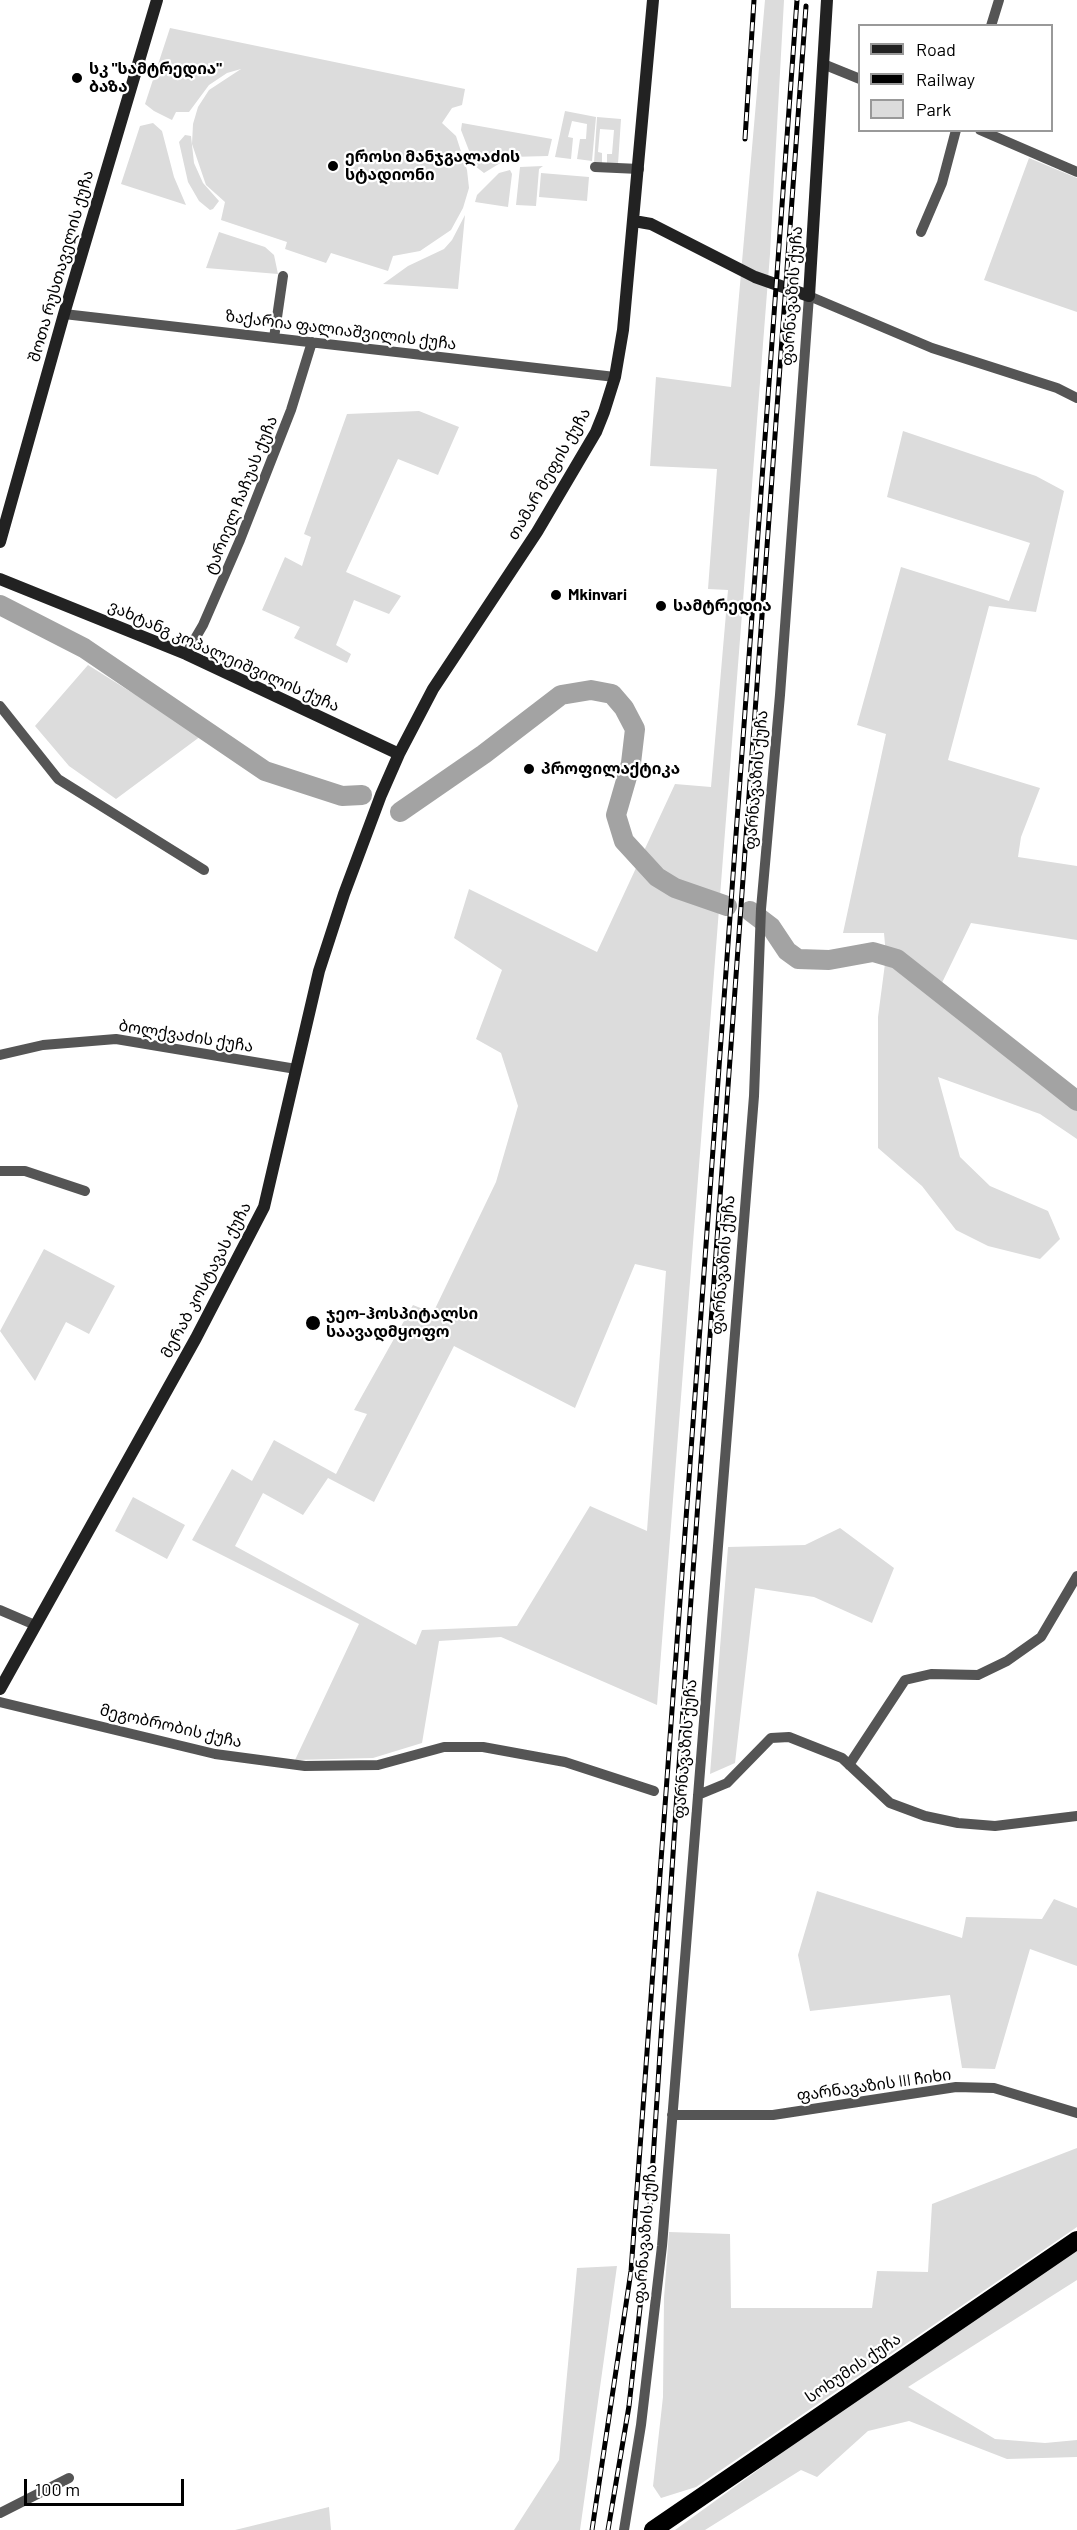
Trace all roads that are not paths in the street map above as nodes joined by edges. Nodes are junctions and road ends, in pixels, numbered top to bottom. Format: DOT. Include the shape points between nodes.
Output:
graph roads {
  1 [pos="157,0"];
  2 [pos="653,0"];
  3 [pos="827,0"];
  4 [pos="999,0"];
  5 [pos="991,24"];
  6 [pos="823,64"];
  7 [pos="858,79"];
  8 [pos="955,132"];
  9 [pos="985,132"];
  10 [pos="595,166"];
  11 [pos="639,169"];
  12 [pos="1077,172"];
  13 [pos="634,221"];
  14 [pos="921,232"];
  15 [pos="282,276"];
  16 [pos="809,296"];
  17 [pos="64,314"];
  18 [pos="274,338"];
  19 [pos="312,342"];
  20 [pos="615,377"];
  21 [pos="1077,398"];
  22 [pos="0,542"];
  23 [pos="0,579"];
  24 [pos="186,654"];
  25 [pos="0,706"];
  26 [pos="399,753"];
  27 [pos="204,870"];
  28 [pos="0,1055"];
  29 [pos="296,1069"];
  30 [pos="0,1171"];
  31 [pos="85,1191"];
  32 [pos="1077,1576"];
  33 [pos="0,1610"];
  34 [pos="35,1625"];
  35 [pos="0,1689"];
  36 [pos="0,1702"];
  37 [pos="849,1765"];
  38 [pos="654,1791"];
  39 [pos="698,1796"];
  40 [pos="1077,1816"];
  41 [pos="1077,2113"];
  42 [pos="672,2115"];
  43 [pos="1077,2240"];
  44 [pos="69,2478"];
  45 [pos="0,2513"];
  46 [pos="624,2530"];
  47 [pos="653,2530"];
  1 -- 17 [label="main road, შოთა რუსთაველის ქუჩა"];
  2 -- 11 [label="main road, თამარ მეფის ქუჩა"];
  3 -- 6 [label="main road, ფარნავაზის ქუჩა"];
  4 -- 5 [label="street"];
  6 -- 7 [label="street"];
  6 -- 16 [label="main road, ფარნავაზის ქუჩა"];
  8 -- 14 [label="street" via="942,183"];
  9 -- 12 [label="street"];
  10 -- 11 [label="street"];
  11 -- 13 [label="main road, თამარ მეფის ქუჩა"];
  13 -- 16 [label="main road" via="651,224 755,277"];
  13 -- 20 [label="main road, თამარ მეფის ქუჩა"];
  15 -- 18 [label="street"];
  16 -- 21 [label="street" via="932,348"];
  16 -- 39 [label="street, ფარნავაზის ქუჩა" via="761,909 754,1096"];
  17 -- 18 [label="street, ზაქარია ფალიაშვილის ქუჩა"];
  17 -- 22 [label="main road, შოთა რუსთაველის ქუჩა"];
  18 -- 19 [label="street, ზაქარია ფალიაშვილის ქუჩა"];
  19 -- 20 [label="street, ზაქარია ფალიაშვილის ქუჩა"];
  19 -- 24 [label="street, ტარიელ ჩაჩუას ქუჩა" via="291,410 244,529 203,625"];
  20 -- 26 [label="main road, თამარ მეფის ქუჩა" via="596,432 537,532 433,689"];
  23 -- 24 [label="main road, ვახტანგ კოპალეიშვილის ქუჩა"];
  24 -- 26 [label="main road, ვახტანგ კოპალეიშვილის ქუჩა"];
  25 -- 27 [label="street" via="58,779"];
  26 -- 29 [label="main road, მერაბ კოსტავას ქუჩა" via="341,902 319,971"];
  28 -- 29 [label="street, ბოლქვაძის ქუჩა" via="43,1045 116,1039"];
  29 -- 34 [label="main road, მერაბ კოსტავას ქუჩა" via="264,1207 196,1338"];
  30 -- 31 [label="street" via="25,1171"];
  32 -- 37 [label="street" via="1041,1637 1007,1661 978,1675 932,1674 904,1680"];
  33 -- 34 [label="street"];
  34 -- 35 [label="main road, მერაბ კოსტავას ქუჩა"];
  36 -- 38 [label="street, მეგობრობის ქუჩა" via="214,1754 305,1767 378,1765 444,1747 483,1747 565,1762"];
  37 -- 39 [label="street" via="842,1758 789,1737 771,1738 726,1783"];
  37 -- 40 [label="street" via="890,1803 926,1816 995,1826"];
  39 -- 42 [label="street, ფარნავაზის ქუჩა"];
  41 -- 42 [label="street, ფარნავაზის III ჩიხი" via="994,2088 956,2087 773,2115"];
  42 -- 46 [label="street, ფარნავაზის ქუჩა" via="662,2246"];
  43 -- 47 [label="highway, სოხუმის ქუჩა"];
  44 -- 45 [label="street"];
}
